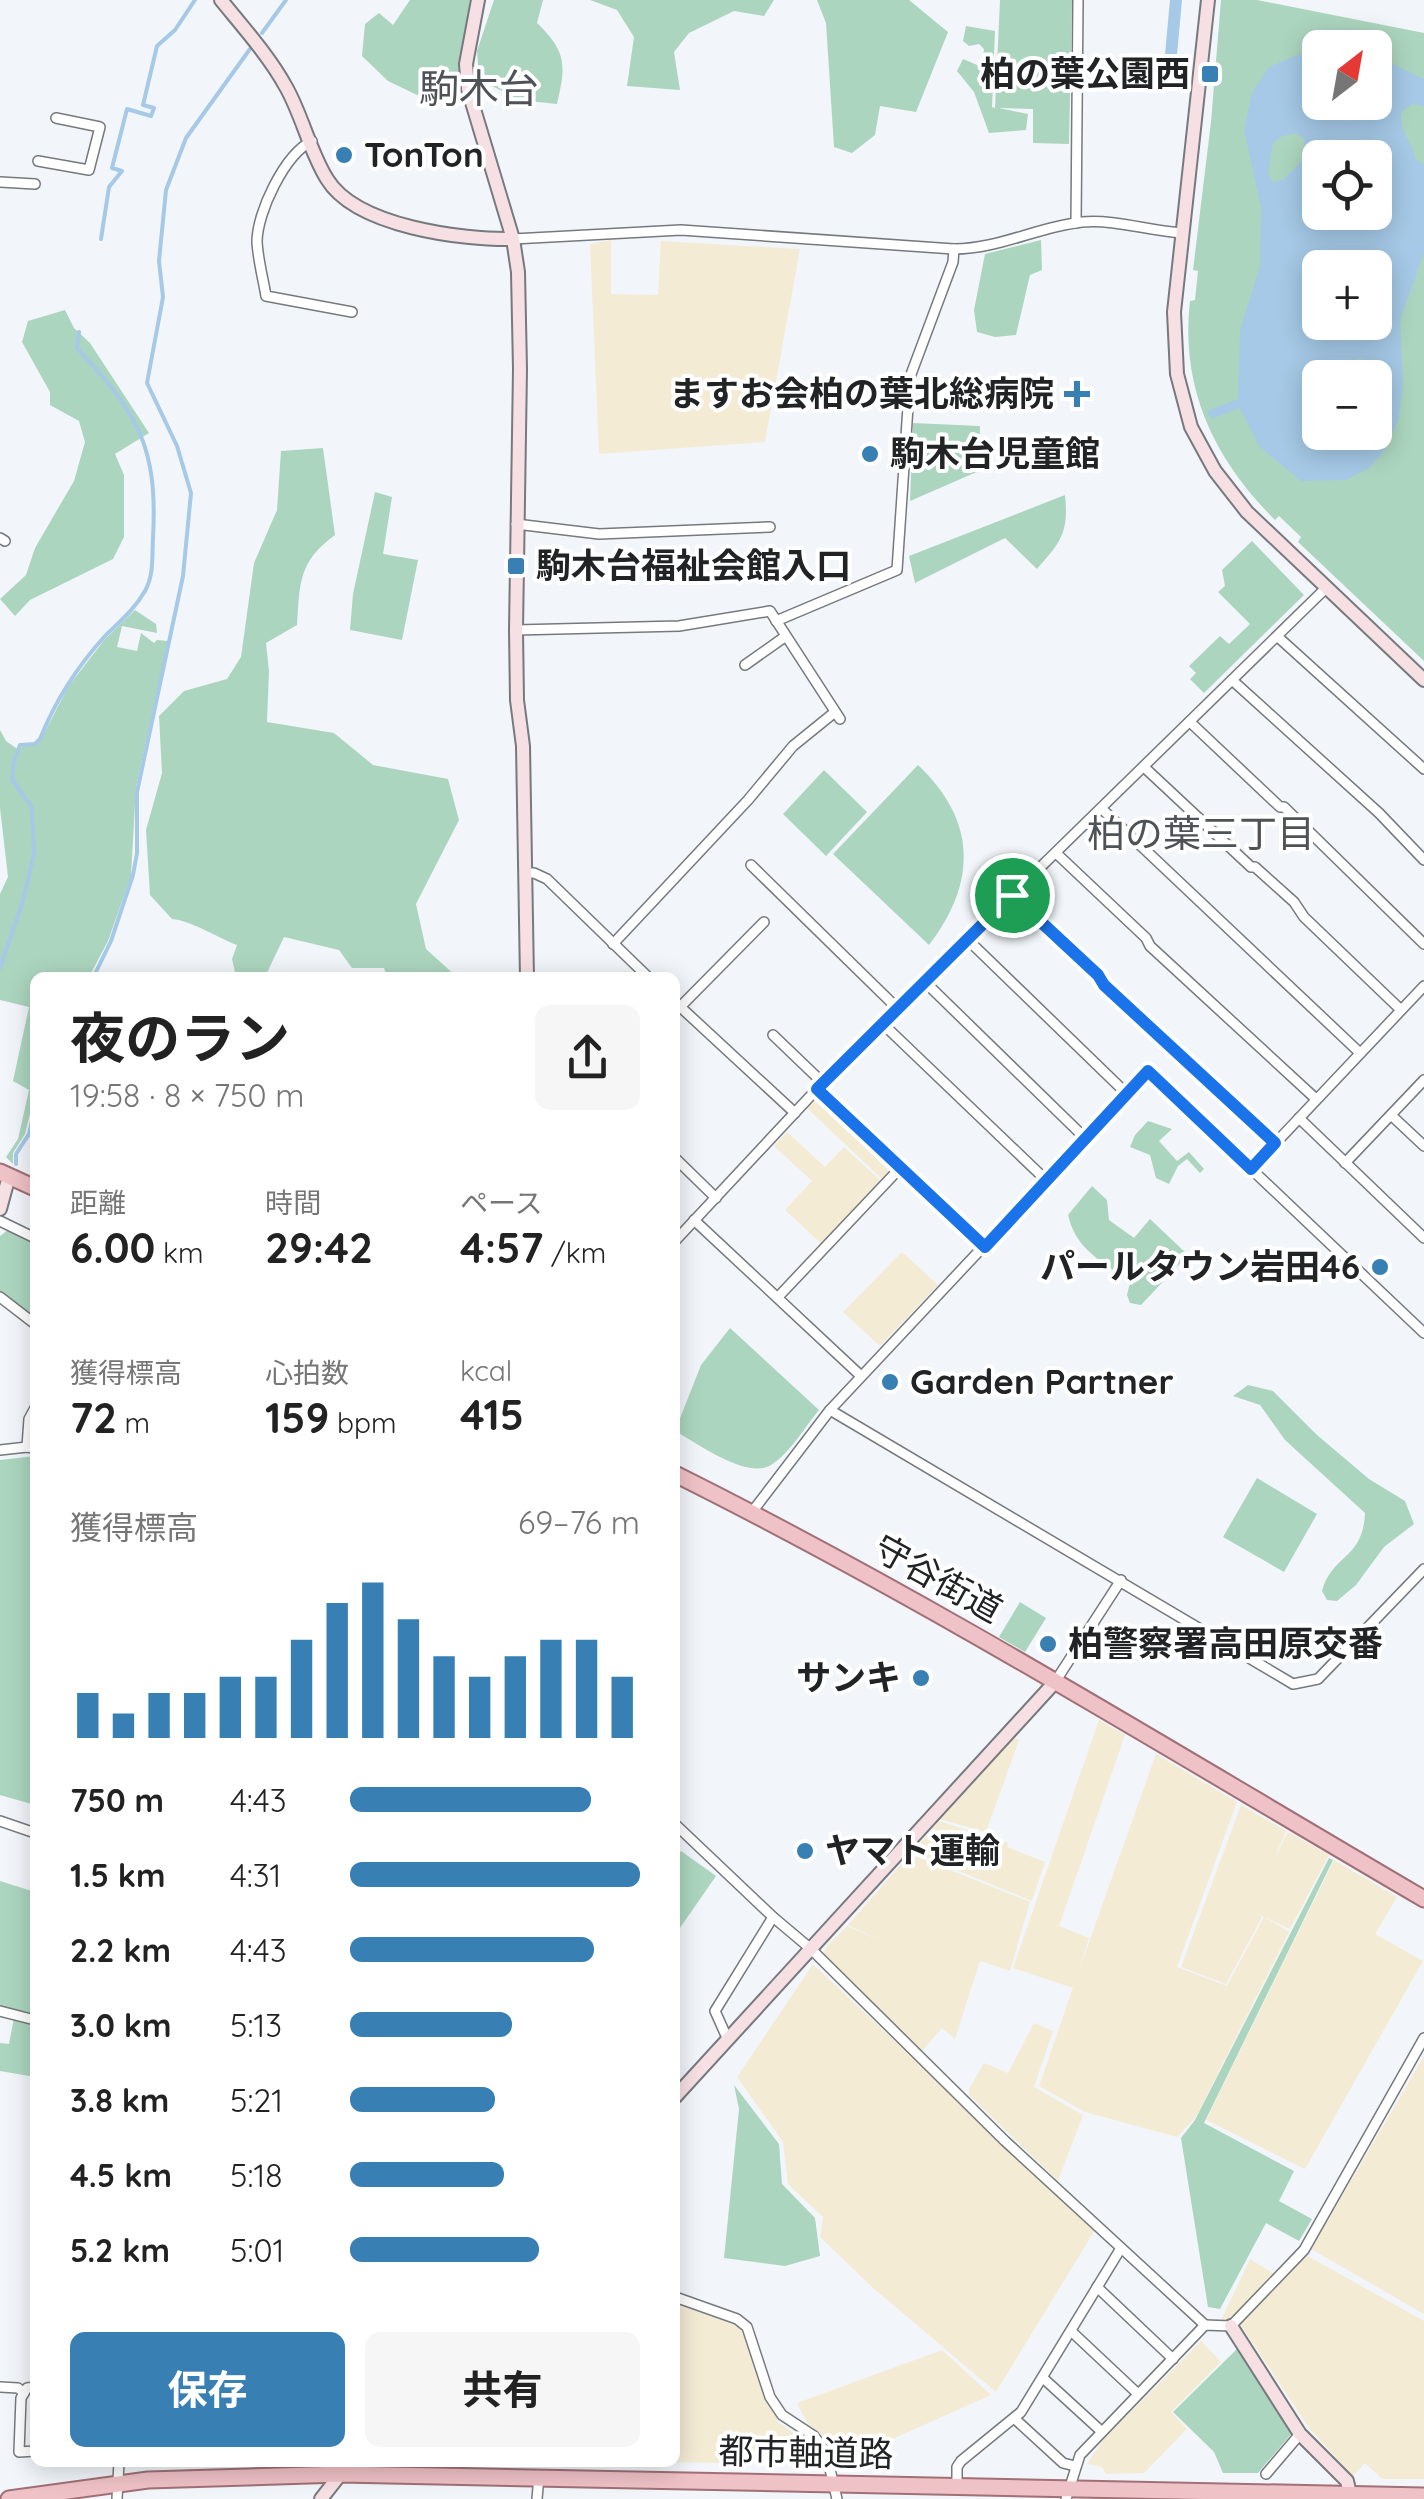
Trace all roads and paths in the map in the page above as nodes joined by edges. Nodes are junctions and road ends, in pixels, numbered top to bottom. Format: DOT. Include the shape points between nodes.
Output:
graph roads {
  1 [pos="220,0"];
  2 [pos="478,0"];
  3 [pos="1078,0"];
  4 [pos="1208,0"];
  5 [pos="56,118"];
  6 [pos="312,140"];
  7 [pos="38,161"];
  8 [pos="0,182"];
  9 [pos="35,184"];
  10 [pos="1076,223"];
  11 [pos="1182,232"];
  12 [pos="513,240"];
  13 [pos="954,250"];
  14 [pos="352,312"];
  15 [pos="516,524"];
  16 [pos="770,527"];
  17 [pos="1327,588"];
  18 [pos="776,620"];
  19 [pos="516,630"];
  20 [pos="786,636"];
  21 [pos="1278,637"];
  22 [pos="746,666"];
  23 [pos="1232,680"];
  24 [pos="1424,680"];
  25 [pos="1190,722"];
  26 [pos="1144,767"];
  27 [pos="1424,768"];
  28 [pos="1102,809"];
  29 [pos="1056,853"];
  30 [pos="1424,860"];
  31 [pos="751,865"];
  32 [pos="525,873"];
  33 [pos="1012,895"];
  34 [pos="764,922"];
  35 [pos="967,940"];
  36 [pos="614,944"];
  37 [pos="1424,944"];
  38 [pos="526,972"];
  39 [pos="643,972"];
  40 [pos="924,981"];
  41 [pos="1424,986"];
  42 [pos="680,1006"];
  43 [pos="898,1008"];
  44 [pos="680,1010"];
  45 [pos="1401,1010"];
  46 [pos="883,1024"];
  47 [pos="773,1035"];
  48 [pos="1360,1053"];
  49 [pos="1424,1080"];
  50 [pos="820,1086"];
  51 [pos="1126,1094"];
  52 [pos="1316,1099"];
  53 [pos="794,1113"];
  54 [pos="1391,1115"];
  55 [pos="1298,1118"];
  56 [pos="1086,1139"];
  57 [pos="1275,1143"];
  58 [pos="1424,1146"];
  59 [pos="680,1163"];
  60 [pos="1344,1163"];
  61 [pos="901,1167"];
  62 [pos="1251,1169"];
  63 [pos="4,1174"];
  64 [pos="1047,1181"];
  65 [pos="30,1186"];
  66 [pos="716,1198"];
  67 [pos="0,1209"];
  68 [pos="694,1220"];
  69 [pos="0,1221"];
  70 [pos="680,1235"];
  71 [pos="30,1236"];
  72 [pos="1424,1238"];
  73 [pos="985,1247"];
  74 [pos="779,1296"];
  75 [pos="0,1297"];
  76 [pos="30,1320"];
  77 [pos="1424,1333"];
  78 [pos="862,1376"];
  79 [pos="830,1410"];
  80 [pos="30,1448"];
  81 [pos="0,1450"];
  82 [pos="680,1476"];
  83 [pos="752,1512"];
  84 [pos="1424,1569"];
  85 [pos="1121,1580"];
  86 [pos="1055,1682"];
  87 [pos="0,1821"];
  88 [pos="680,1829"];
  89 [pos="30,1831"];
  90 [pos="1424,1899"];
  91 [pos="773,1918"];
  92 [pos="811,1949"];
  93 [pos="0,2011"];
  94 [pos="30,2019"];
  95 [pos="1424,2038"];
  96 [pos="728,2040"];
  97 [pos="680,2093"];
  98 [pos="1122,2248"];
  99 [pos="1097,2287"];
  100 [pos="680,2299"];
  101 [pos="1205,2325"];
  102 [pos="1231,2326"];
  103 [pos="1070,2331"];
  104 [pos="1173,2359"];
  105 [pos="1043,2378"];
  106 [pos="0,2387"];
  107 [pos="30,2388"];
  108 [pos="24,2393"];
  109 [pos="1137,2393"];
  110 [pos="1015,2419"];
  111 [pos="1101,2431"];
  112 [pos="1300,2434"];
  113 [pos="30,2451"];
  114 [pos="1075,2466"];
  115 [pos="345,2468"];
  116 [pos="1266,2474"];
  117 [pos="538,2476"];
  118 [pos="957,2486"];
  119 [pos="118,2491"];
  120 [pos="835,2491"];
  121 [pos="1068,2494"];
  122 [pos="1350,2494"];
  123 [pos="1203,2495"];
  124 [pos="1415,2497"];
  125 [pos="9,2499"];
  126 [pos="321,2499"];
  127 [pos="538,2499"];
  1 -- 6 [label="street" via="285,84"];
  2 -- 12 [label="street" via="468,89"];
  3 -- 10 [label="street"];
  4 -- 11 [label="street"];
  5 -- 7 [label="street" via="100,128 89,170"];
  6 -- 12 [label="street" via="327,179 355,205 441,234"];
  6 -- 14 [label="street" via="277,180 264,212 257,238 266,296"];
  8 -- 9 [label="street"];
  10 -- 11 [label="street"];
  10 -- 13 [label="street" via="998,246"];
  11 -- 17 [label="street" via="1174,343 1192,427 1230,493"];
  12 -- 13 [label="street" via="681,230"];
  12 -- 15 [label="street" via="520,368"];
  13 -- 18 [label="street" via="910,377 897,570"];
  15 -- 16 [label="street" via="600,534"];
  15 -- 19 [label="street"];
  17 -- 21 [label="street"];
  17 -- 24 [label="street"];
  18 -- 19 [label="street" via="770,611 679,626"];
  18 -- 20 [label="street"];
  19 -- 32 [label="street"];
  20 -- 22 [label="street"];
  20 -- 36 [label="street" via="837,715 792,746"];
  21 -- 23 [label="street"];
  21 -- 27 [label="street"];
  23 -- 25 [label="street"];
  23 -- 30 [label="street"];
  25 -- 26 [label="street"];
  25 -- 37 [label="street"];
  26 -- 28 [label="street"];
  26 -- 45 [label="street"];
  28 -- 29 [label="street"];
  28 -- 48 [label="street"];
  29 -- 33 [label="street"];
  29 -- 52 [label="street"];
  31 -- 43 [label="street"];
  32 -- 36 [label="street" via="547,879"];
  32 -- 38 [label="street"];
  33 -- 35 [label="street"];
  33 -- 57 [label="street"];
  34 -- 42 [label="street"];
  35 -- 40 [label="street"];
  35 -- 51 [label="street"];
  36 -- 39 [label="street"];
  40 -- 43 [label="street"];
  40 -- 56 [label="street"];
  41 -- 45 [label="street"];
  43 -- 46 [label="street"];
  44 -- 53 [label="street"];
  45 -- 48 [label="street"];
  46 -- 50 [label="street"];
  46 -- 64 [label="street"];
  47 -- 50 [label="street"];
  48 -- 52 [label="street"];
  49 -- 54 [label="street"];
  50 -- 53 [label="street"];
  50 -- 61 [label="street"];
  51 -- 56 [label="street"];
  51 -- 62 [label="street" via="1148,1071"];
  52 -- 55 [label="street"];
  53 -- 66 [label="street"];
  54 -- 58 [label="street"];
  54 -- 60 [label="street"];
  55 -- 57 [label="street"];
  55 -- 60 [label="street"];
  56 -- 64 [label="street"];
  57 -- 62 [label="street"];
  59 -- 66 [label="street"];
  60 -- 72 [label="street"];
  61 -- 73 [label="street"];
  61 -- 74 [label="street"];
  62 -- 77 [label="street"];
  63 -- 65 [label="main road"];
  63 -- 67 [label="street"];
  64 -- 73 [label="street"];
  66 -- 68 [label="street"];
  68 -- 70 [label="street"];
  68 -- 74 [label="street"];
  69 -- 71 [label="street"];
  73 -- 78 [label="street"];
  74 -- 78 [label="street"];
  75 -- 76 [label="street"];
  78 -- 79 [label="street"];
  79 -- 83 [label="street"];
  79 -- 85 [label="street"];
  80 -- 81 [label="street"];
  82 -- 83 [label="main road, 守谷街道"];
  83 -- 86 [label="main road, 守谷街道"];
  84 -- 85 [label="street" via="1318,1680 1293,1684"];
  85 -- 86 [label="street"];
  86 -- 90 [label="main road, 守谷街道"];
  86 -- 92 [label="street"];
  87 -- 89 [label="street"];
  88 -- 91 [label="street"];
  91 -- 92 [label="street"];
  91 -- 96 [label="street" via="714,2011"];
  92 -- 96 [label="street"];
  92 -- 98 [label="street"];
  93 -- 94 [label="street"];
  95 -- 102 [label="street" via="1304,2250"];
  96 -- 97 [label="street"];
  98 -- 99 [label="street"];
  98 -- 101 [label="street"];
  99 -- 103 [label="street"];
  99 -- 104 [label="street"];
  100 -- 120 [label="street" via="747,2327 770,2397 826,2452"];
  101 -- 102 [label="street"];
  101 -- 104 [label="street"];
  102 -- 112 [label="street"];
  103 -- 105 [label="street"];
  103 -- 109 [label="street"];
  104 -- 109 [label="street"];
  105 -- 110 [label="street"];
  105 -- 111 [label="street"];
  106 -- 108 [label="street"];
  107 -- 108 [label="street"];
  108 -- 113 [label="street" via="18,2452"];
  109 -- 111 [label="street"];
  110 -- 114 [label="street" via="1063,2463"];
  110 -- 118 [label="street" via="961,2461"];
  111 -- 114 [label="street"];
  112 -- 116 [label="street"];
  112 -- 122 [label="street" via="1347,2481"];
  114 -- 121 [label="street"];
  115 -- 117 [label="main road, 都市軸道路"];
  115 -- 119 [label="main road, 都市軸道路"];
  115 -- 126 [label="street"];
  117 -- 120 [label="main road, 都市軸道路"];
  117 -- 127 [label="street"];
  118 -- 120 [label="main road, 都市軸道路"];
  118 -- 121 [label="main road, 都市軸道路"];
  119 -- 125 [label="main road, 都市軸道路"];
  121 -- 123 [label="main road, 都市軸道路"];
  122 -- 123 [label="main road, 都市軸道路"];
  122 -- 124 [label="main road, 都市軸道路"];
}
